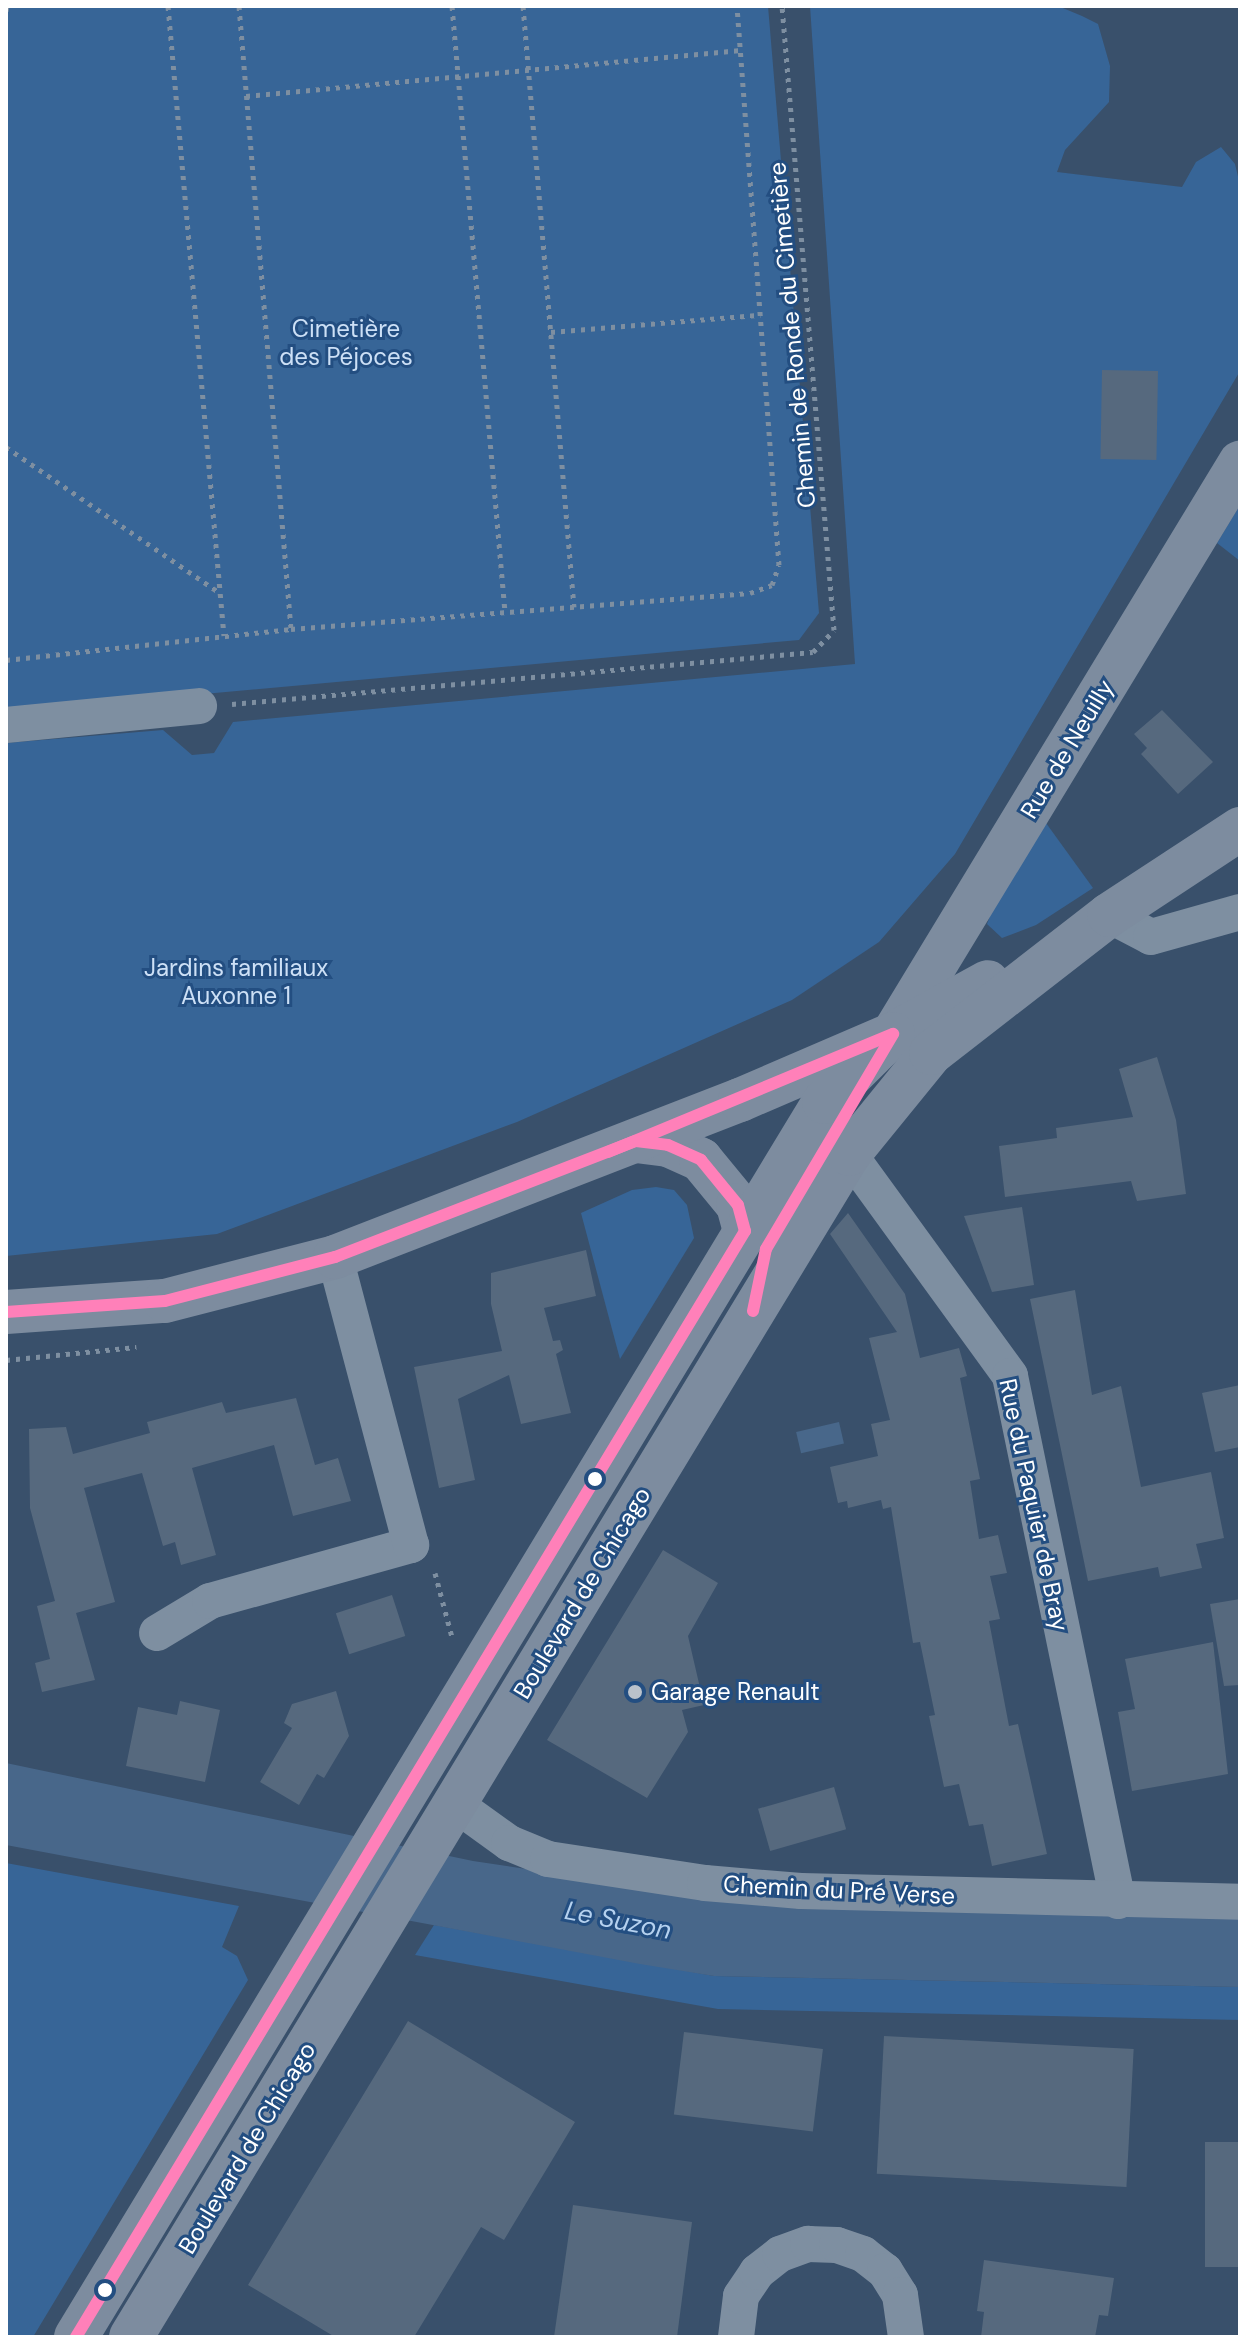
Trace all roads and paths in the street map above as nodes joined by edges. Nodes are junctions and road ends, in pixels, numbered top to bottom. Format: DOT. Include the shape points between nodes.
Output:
graph roads {
  1 [pos="168,6"];
  2 [pos="239,6"];
  3 [pos="452,6"];
  4 [pos="523,6"];
  5 [pos="737,6"];
  6 [pos="782,6"];
  7 [pos="741,50"];
  8 [pos="529,70"];
  9 [pos="459,76"];
  10 [pos="246,96"];
  11 [pos="760,315"];
  12 [pos="551,332"];
  13 [pos="6,447"];
  14 [pos="1240,463"];
  15 [pos="220,593"];
  16 [pos="574,607"];
  17 [pos="505,612"];
  18 [pos="291,629"];
  19 [pos="224,636"];
  20 [pos="6,660"];
  21 [pos="199,706"];
  22 [pos="6,725"];
  23 [pos="1240,829"];
  24 [pos="1240,912"];
  25 [pos="1109,915"];
  26 [pos="893,1034"];
  27 [pos="636,1141"];
  28 [pos="849,1154"];
  29 [pos="745,1231"];
  30 [pos="335,1257"];
  31 [pos="6,1312"];
  32 [pos="753,1312"];
  33 [pos="157,1633"];
  34 [pos="445,1821"];
  35 [pos="1118,1901"];
  36 [pos="1240,1902"];
  37 [pos="76,2337"];
  38 [pos="131,2337"];
  39 [pos="736,2337"];
  40 [pos="906,2337"];
  1 -- 15 [label="path"];
  2 -- 10 [label="path"];
  3 -- 9 [label="path"];
  4 -- 8 [label="path"];
  5 -- 7 [label="path"];
  6 -- 21 [label="path, Chemin de Ronde du Cimetière" via="834,630 813,652"];
  7 -- 8 [label="path"];
  7 -- 11 [label="path"];
  8 -- 9 [label="path"];
  8 -- 12 [label="path"];
  9 -- 10 [label="path"];
  9 -- 17 [label="path"];
  10 -- 18 [label="path"];
  11 -- 12 [label="path"];
  11 -- 16 [label="path" via="779,565 772,585 750,593"];
  12 -- 16 [label="path"];
  13 -- 15 [label="path"];
  14 -- 26 [label="main road, Rue de Neuilly"];
  15 -- 19 [label="path"];
  16 -- 17 [label="path"];
  17 -- 18 [label="path"];
  18 -- 19 [label="path"];
  19 -- 20 [label="path"];
  21 -- 22 [label="street"];
  23 -- 25 [label="main road"];
  24 -- 25 [label="street" via="1151,937"];
  25 -- 26 [label="main road"];
  25 -- 28 [label="main road, Boulevard de Chicago" via="931,1053"];
  26 -- 27 [label="main road"];
  26 -- 29 [label="main road, Boulevard de Chicago" via="824,1102"];
  26 -- 32 [label="main road" via="766,1249"];
  27 -- 29 [label="main road" via="668,1145 701,1160 738,1205"];
  27 -- 30 [label="main road"];
  28 -- 32 [label="main road, Boulevard de Chicago"];
  28 -- 35 [label="street, Rue du Paquier de Bray" via="1010,1376"];
  29 -- 37 [label="main road, Boulevard de Chicago"];
  30 -- 31 [label="main road" via="165,1301"];
  30 -- 33 [label="street" via="411,1545 210,1601"];
  32 -- 34 [label="main road, Boulevard de Chicago"];
  34 -- 35 [label="street, Chemin du Pré Verse" via="548,1859 705,1883"];
  34 -- 38 [label="main road, Boulevard de Chicago"];
  35 -- 36 [label="street, Chemin du Pré Verse"];
  39 -- 40 [label="street" via="741,2296 757,2272 780,2254 808,2244 837,2245 863,2254 885,2271 900,2295"];
}
